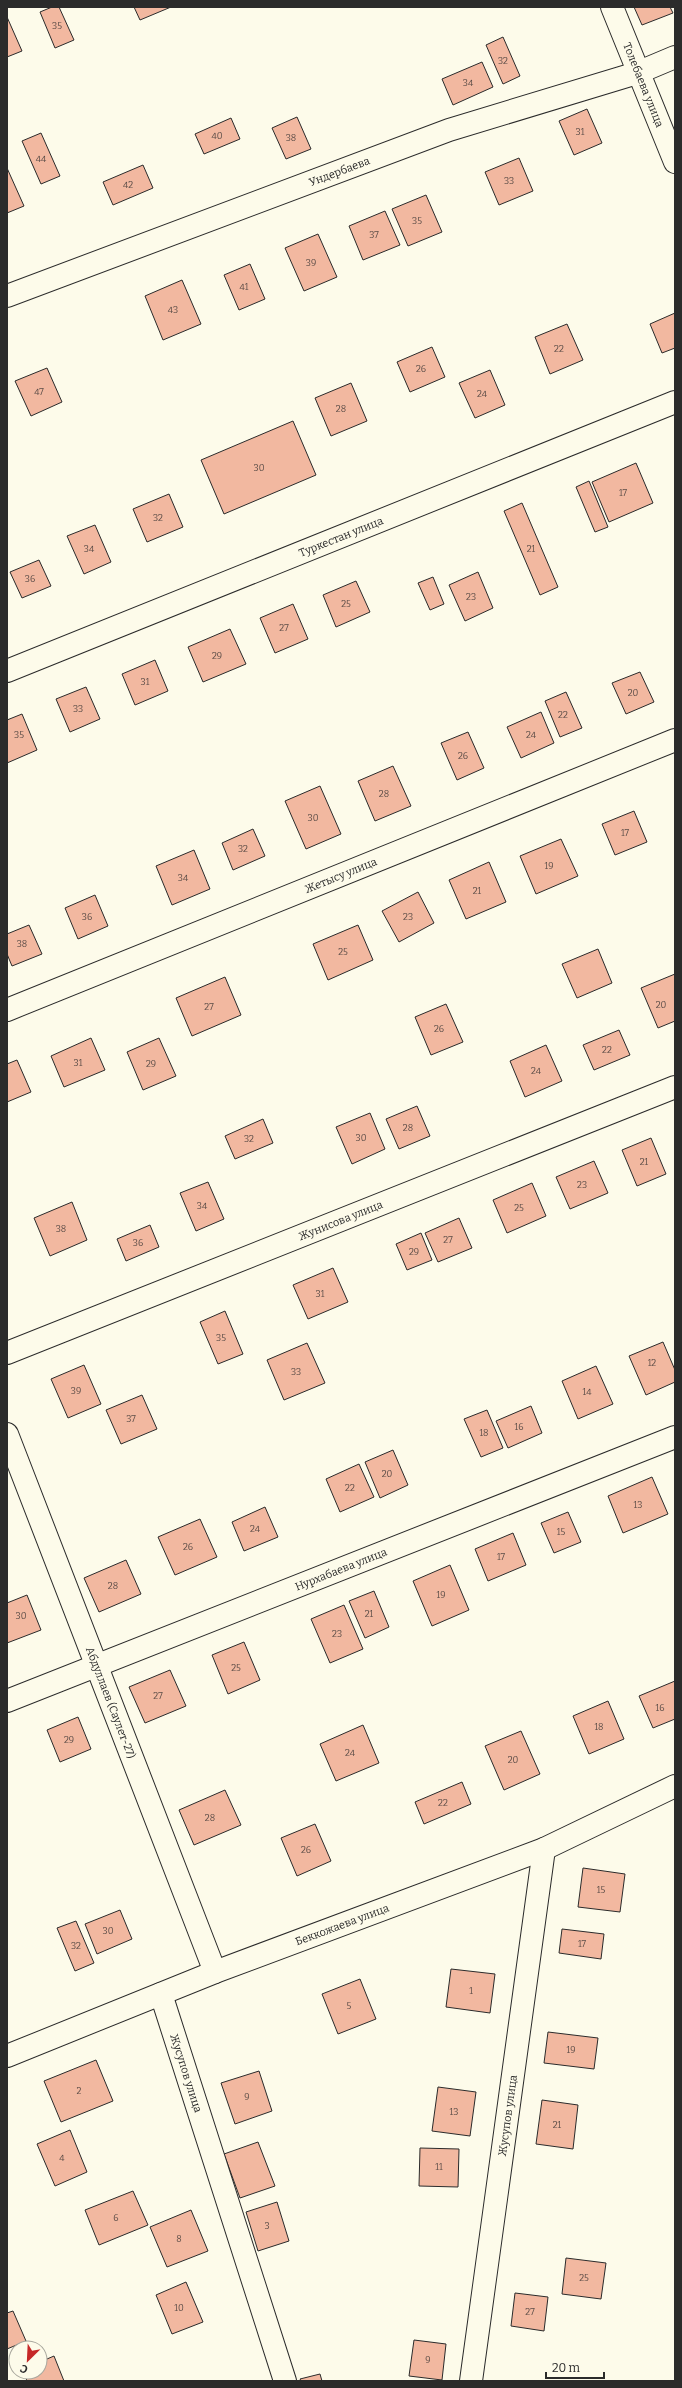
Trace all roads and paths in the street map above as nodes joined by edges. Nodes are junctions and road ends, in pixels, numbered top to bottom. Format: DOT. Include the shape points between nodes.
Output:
graph roads {
  1 [pos="612,7"];
  2 [pos="675,57"];
  3 [pos="637,73"];
  4 [pos="675,162"];
  5 [pos="7,296"];
  6 [pos="675,402"];
  7 [pos="7,671"];
  8 [pos="675,740"];
  9 [pos="7,1010"];
  10 [pos="675,1087"];
  11 [pos="7,1353"];
  12 [pos="7,1434"];
  13 [pos="675,1437"];
  14 [pos="97,1664"];
  15 [pos="7,1700"];
  16 [pos="675,1786"];
  17 [pos="544,1849"];
  18 [pos="215,1972"];
  19 [pos="161,1994"];
  20 [pos="7,2056"];
  21 [pos="285,2381"];
  22 [pos="471,2381"];
  1 -- 3 [label="street, Толебаева улица"];
  2 -- 3 [label="street, Ундербаева"];
  3 -- 4 [label="street, Толебаева улица"];
  3 -- 5 [label="street, Ундербаева" via="449,130"];
  6 -- 7 [label="street, Туркестан улица"];
  8 -- 9 [label="street, Жетысу улица"];
  10 -- 11 [label="street, Жунисова улица"];
  12 -- 14 [label="street, Абдуллаев (Саулет-27)"];
  13 -- 14 [label="street, Нурхабаева улица"];
  14 -- 15 [label="street, Нурхабаева улица"];
  14 -- 18 [label="street, Абдуллаев (Саулет-27)"];
  16 -- 17 [label="street, Беккожаева улица"];
  17 -- 18 [label="street, Беккожаева улица"];
  17 -- 22 [label="street, Жусупов улица"];
  18 -- 19 [label="street, Беккожаева улица"];
  19 -- 20 [label="street, Беккожаева улица"];
  19 -- 21 [label="street, Жусупов улица"];
}
